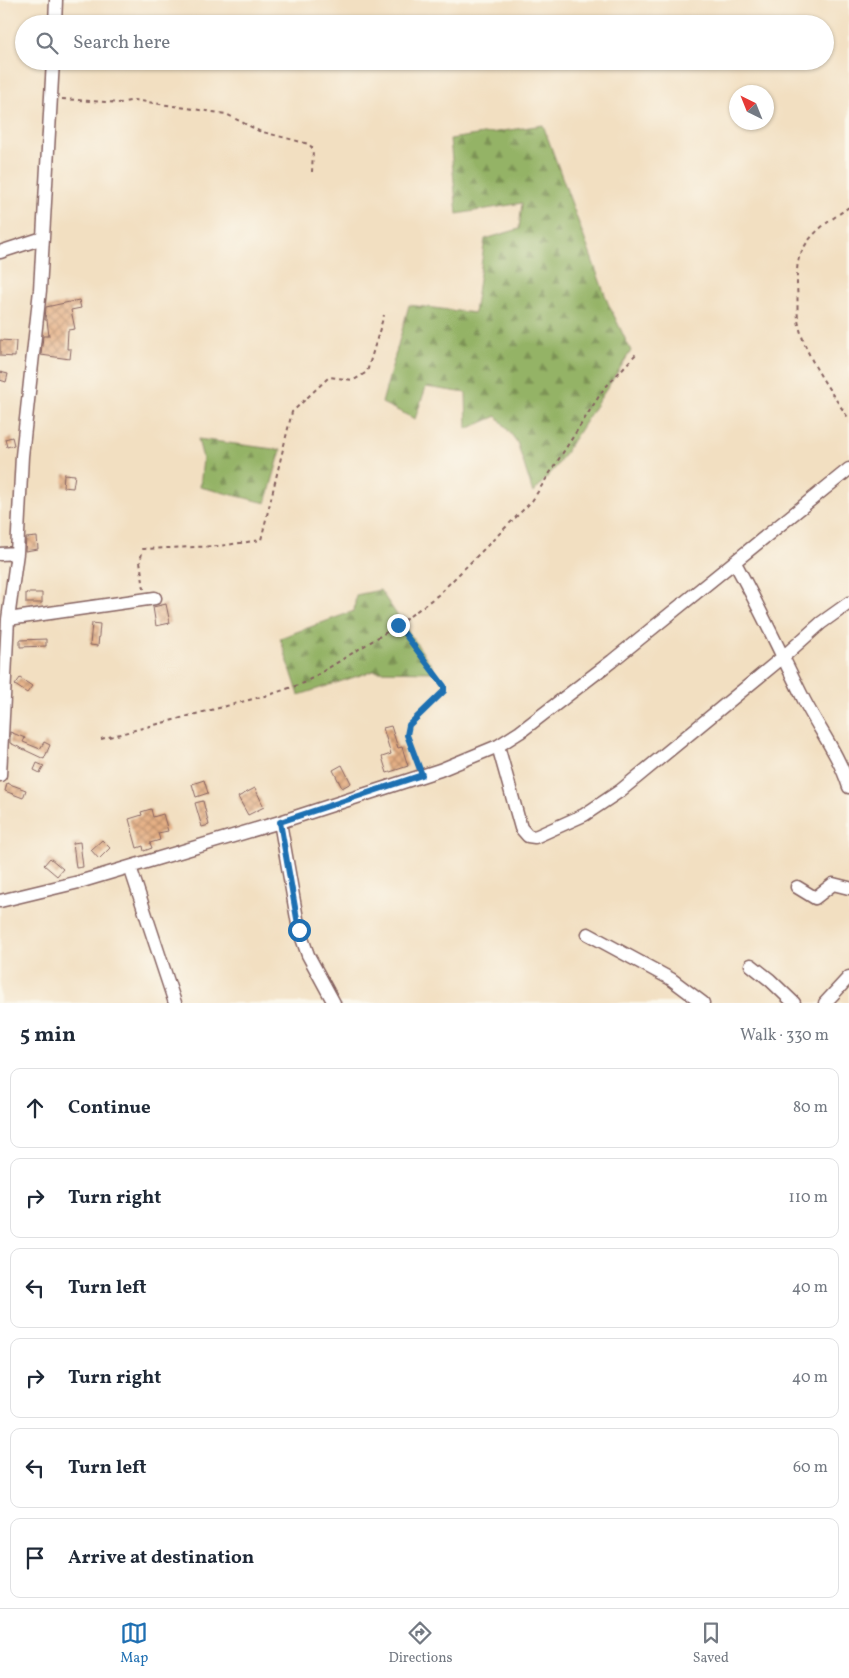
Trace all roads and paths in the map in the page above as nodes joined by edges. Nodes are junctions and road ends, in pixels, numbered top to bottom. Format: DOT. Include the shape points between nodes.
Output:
graph roads {
  1 [pos="56,0"];
  2 [pos="55,15"];
  3 [pos="53,70"];
  4 [pos="52,98"];
  5 [pos="312,172"];
  6 [pos="849,207"];
  7 [pos="43,238"];
  8 [pos="0,252"];
  9 [pos="384,315"];
  10 [pos="636,354"];
  11 [pos="849,419"];
  12 [pos="849,470"];
  13 [pos="17,553"];
  14 [pos="0,554"];
  15 [pos="735,563"];
  16 [pos="150,599"];
  17 [pos="849,603"];
  18 [pos="8,619"];
  19 [pos="398,625"];
  20 [pos="783,657"];
  21 [pos="101,739"];
  22 [pos="498,746"];
  23 [pos="0,775"];
  24 [pos="422,775"];
  25 [pos="849,787"];
  26 [pos="280,822"];
  27 [pos="130,867"];
  28 [pos="797,887"];
  29 [pos="849,888"];
  30 [pos="0,901"];
  31 [pos="588,934"];
  32 [pos="750,965"];
  33 [pos="849,977"];
  34 [pos="175,1003"];
  35 [pos="334,1003"];
  36 [pos="703,1003"];
  37 [pos="794,1003"];
  38 [pos="825,1003"];
  1 -- 2 [label="street"];
  3 -- 4 [label="street"];
  4 -- 5 [label="path" via="134,100 226,114 259,131 309,144 313,149"];
  4 -- 7 [label="street"];
  6 -- 11 [label="path" via="813,235 802,251 798,262 797,289 799,325 808,349"];
  7 -- 8 [label="street"];
  7 -- 13 [label="street" via="22,456"];
  9 -- 16 [label="path" via="367,372 354,380 329,378 292,412 261,540 219,546 144,549 140,561"];
  10 -- 19 [label="path" via="603,390 532,501 438,594"];
  12 -- 15 [label="street"];
  13 -- 14 [label="street"];
  13 -- 18 [label="street"];
  15 -- 20 [label="street"];
  15 -- 22 [label="street"];
  16 -- 18 [label="street"];
  17 -- 20 [label="street"];
  18 -- 23 [label="street"];
  19 -- 21 [label="path" via="304,683"];
  19 -- 24 [label="path" via="444,686 444,691 409,725 407,735"];
  20 -- 22 [label="street" via="620,791 584,815 536,837 528,836 521,828"];
  20 -- 25 [label="street" via="839,761"];
  22 -- 24 [label="street"];
  24 -- 26 [label="street"];
  26 -- 27 [label="street"];
  26 -- 35 [label="street" via="299,930 308,955"];
  27 -- 30 [label="street"];
  27 -- 34 [label="street"];
  28 -- 29 [label="street" via="815,898 833,884"];
  31 -- 36 [label="street" via="671,979"];
  32 -- 37 [label="street"];
  33 -- 38 [label="street"];
}
